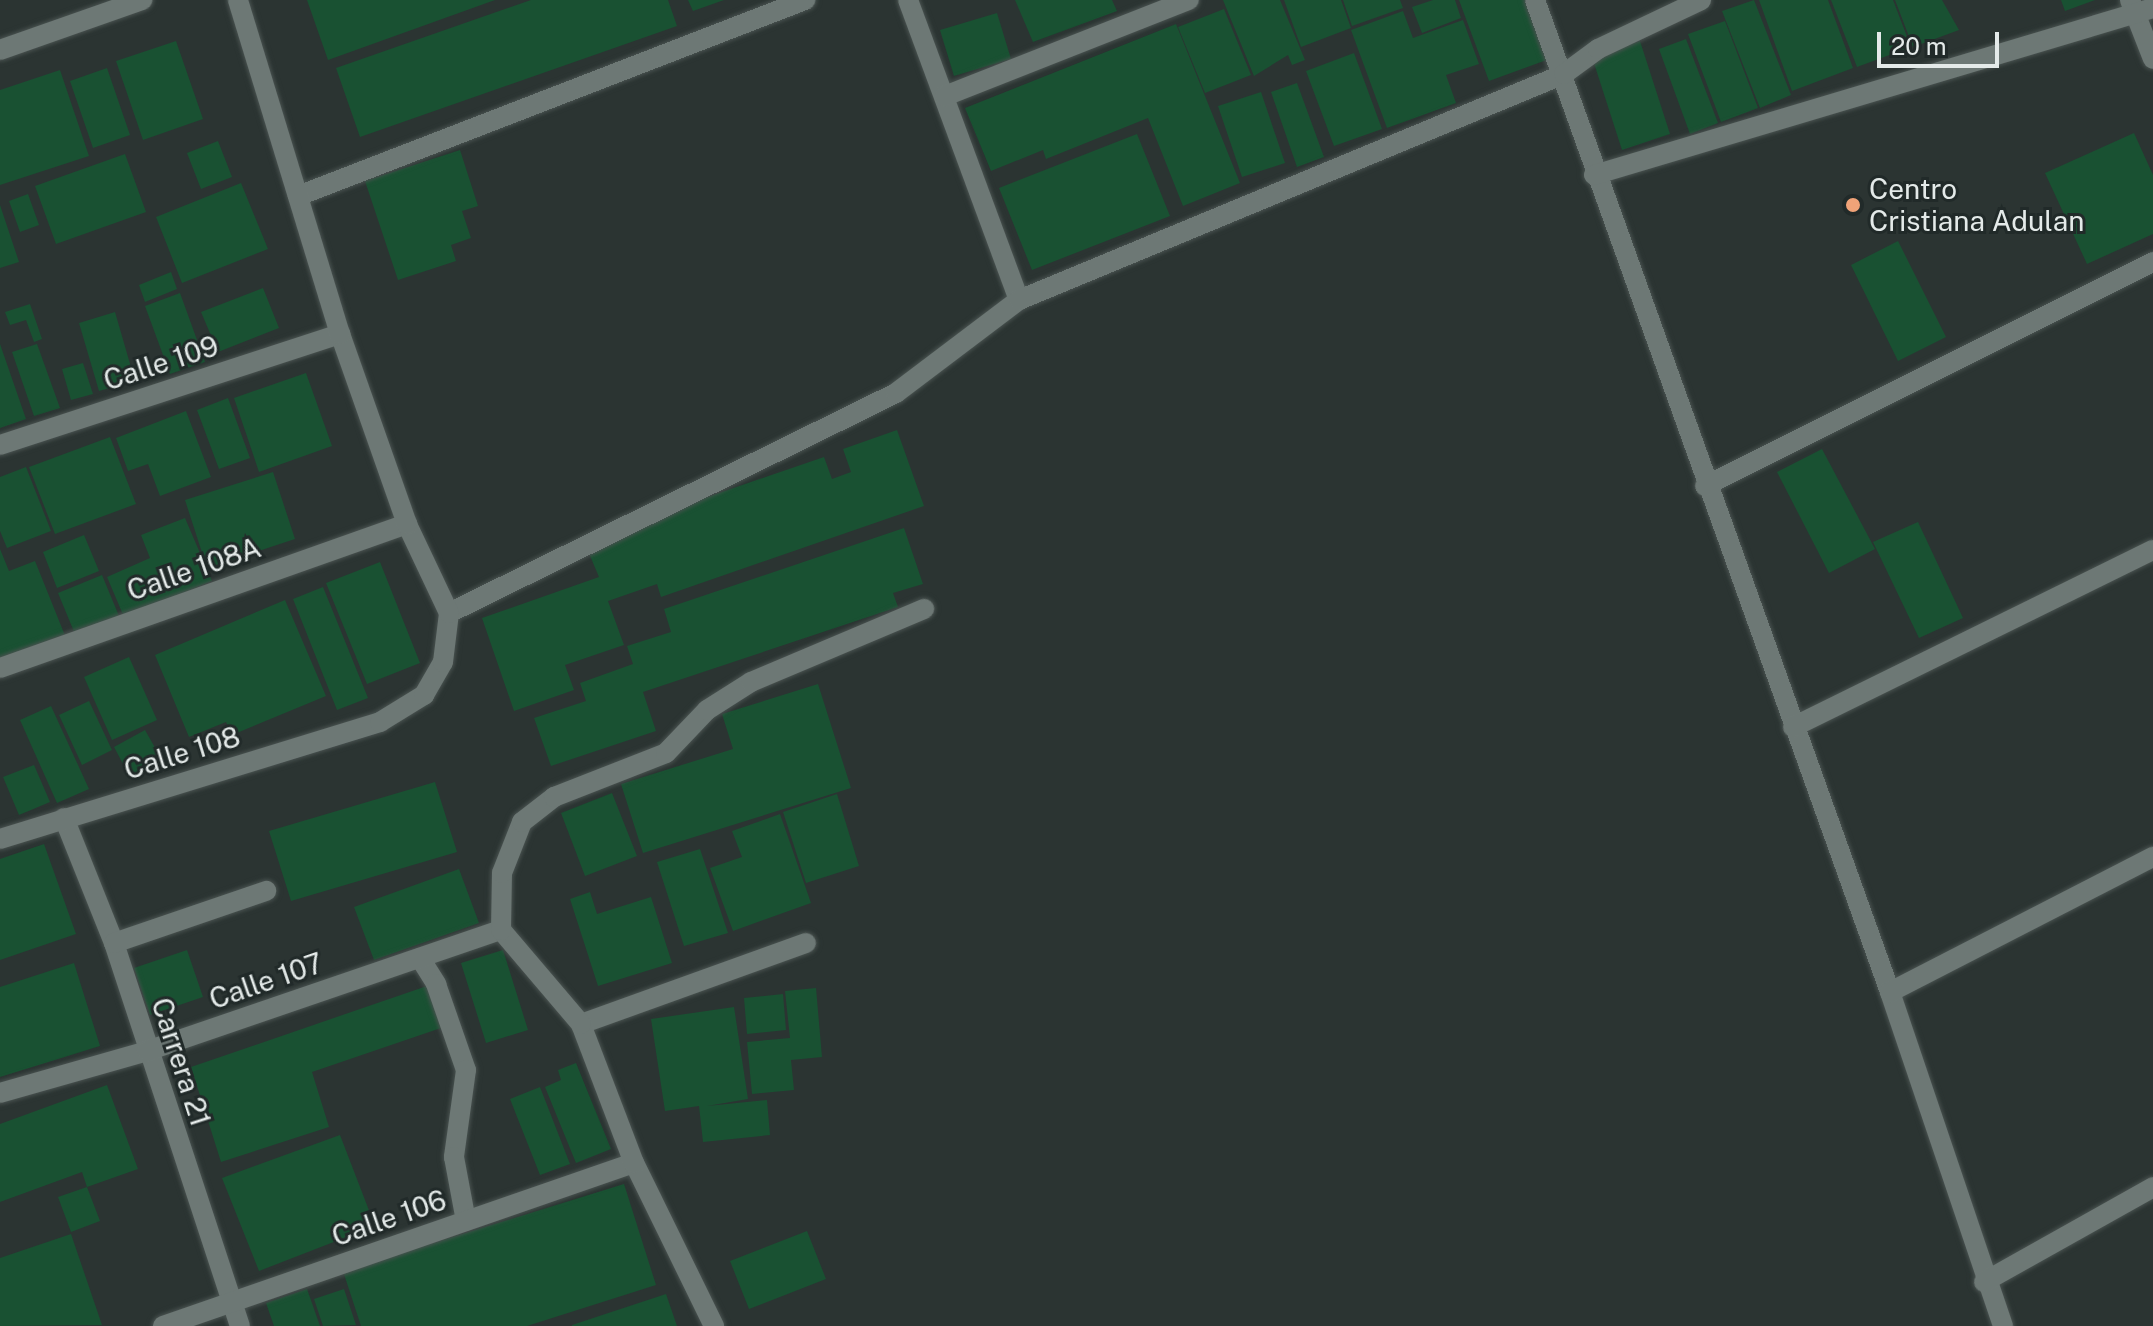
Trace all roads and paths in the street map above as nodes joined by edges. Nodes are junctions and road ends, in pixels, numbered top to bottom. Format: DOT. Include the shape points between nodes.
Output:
graph roads {
  1 [pos="142,0"];
  2 [pos="238,0"];
  3 [pos="805,0"];
  4 [pos="908,0"];
  5 [pos="1189,0"];
  6 [pos="1535,0"];
  7 [pos="1701,0"];
  8 [pos="2139,7"];
  9 [pos="0,50"];
  10 [pos="2153,59"];
  11 [pos="1564,74"];
  12 [pos="945,96"];
  13 [pos="1594,175"];
  14 [pos="298,196"];
  15 [pos="2153,262"];
  16 [pos="1019,300"];
  17 [pos="340,334"];
  18 [pos="0,445"];
  19 [pos="1705,486"];
  20 [pos="407,524"];
  21 [pos="2153,550"];
  22 [pos="924,609"];
  23 [pos="449,613"];
  24 [pos="0,668"];
  25 [pos="1793,727"];
  26 [pos="64,818"];
  27 [pos="0,839"];
  28 [pos="2153,857"];
  29 [pos="266,891"];
  30 [pos="501,930"];
  31 [pos="114,943"];
  32 [pos="806,943"];
  33 [pos="420,958"];
  34 [pos="1890,992"];
  35 [pos="581,1024"];
  36 [pos="147,1051"];
  37 [pos="0,1093"];
  38 [pos="634,1163"];
  39 [pos="2153,1187"];
  40 [pos="466,1221"];
  41 [pos="1984,1282"];
  42 [pos="232,1301"];
  43 [pos="163,1326"];
  44 [pos="240,1326"];
  45 [pos="714,1326"];
  46 [pos="2003,1326"];
  1 -- 9 [label="street"];
  2 -- 14 [label="street"];
  3 -- 14 [label="street"];
  4 -- 12 [label="street"];
  5 -- 12 [label="street"];
  6 -- 11 [label="street"];
  7 -- 11 [label="street" via="1598,49"];
  8 -- 10 [label="street"];
  8 -- 13 [label="street"];
  11 -- 13 [label="street"];
  11 -- 16 [label="street"];
  12 -- 16 [label="street"];
  13 -- 19 [label="street"];
  14 -- 17 [label="street"];
  15 -- 19 [label="street"];
  16 -- 23 [label="street" via="896,393"];
  17 -- 18 [label="street, Calle 109"];
  17 -- 20 [label="street"];
  19 -- 25 [label="street"];
  20 -- 23 [label="street"];
  20 -- 24 [label="street, Calle 108A"];
  21 -- 25 [label="street"];
  22 -- 30 [label="street" via="751,682 707,710 666,753 554,797 522,822 502,873"];
  23 -- 26 [label="street, Calle 108" via="443,662 424,695 380,722"];
  25 -- 34 [label="street"];
  26 -- 27 [label="street, Calle 108"];
  26 -- 31 [label="street, Carrera 21"];
  28 -- 34 [label="street"];
  29 -- 31 [label="street"];
  30 -- 33 [label="street, Calle 107"];
  30 -- 35 [label="street"];
  31 -- 36 [label="street, Carrera 21"];
  32 -- 35 [label="street"];
  33 -- 36 [label="street, Calle 107"];
  33 -- 40 [label="street" via="436,984 466,1070 454,1178"];
  34 -- 41 [label="street"];
  35 -- 38 [label="street"];
  36 -- 37 [label="street, Calle 107"];
  36 -- 42 [label="street, Carrera 21"];
  38 -- 40 [label="street, Calle 106"];
  38 -- 45 [label="street"];
  39 -- 41 [label="street"];
  40 -- 42 [label="street, Calle 106"];
  41 -- 46 [label="street"];
  42 -- 43 [label="street, Calle 106"];
  42 -- 44 [label="street, Carrera 21"];
}
